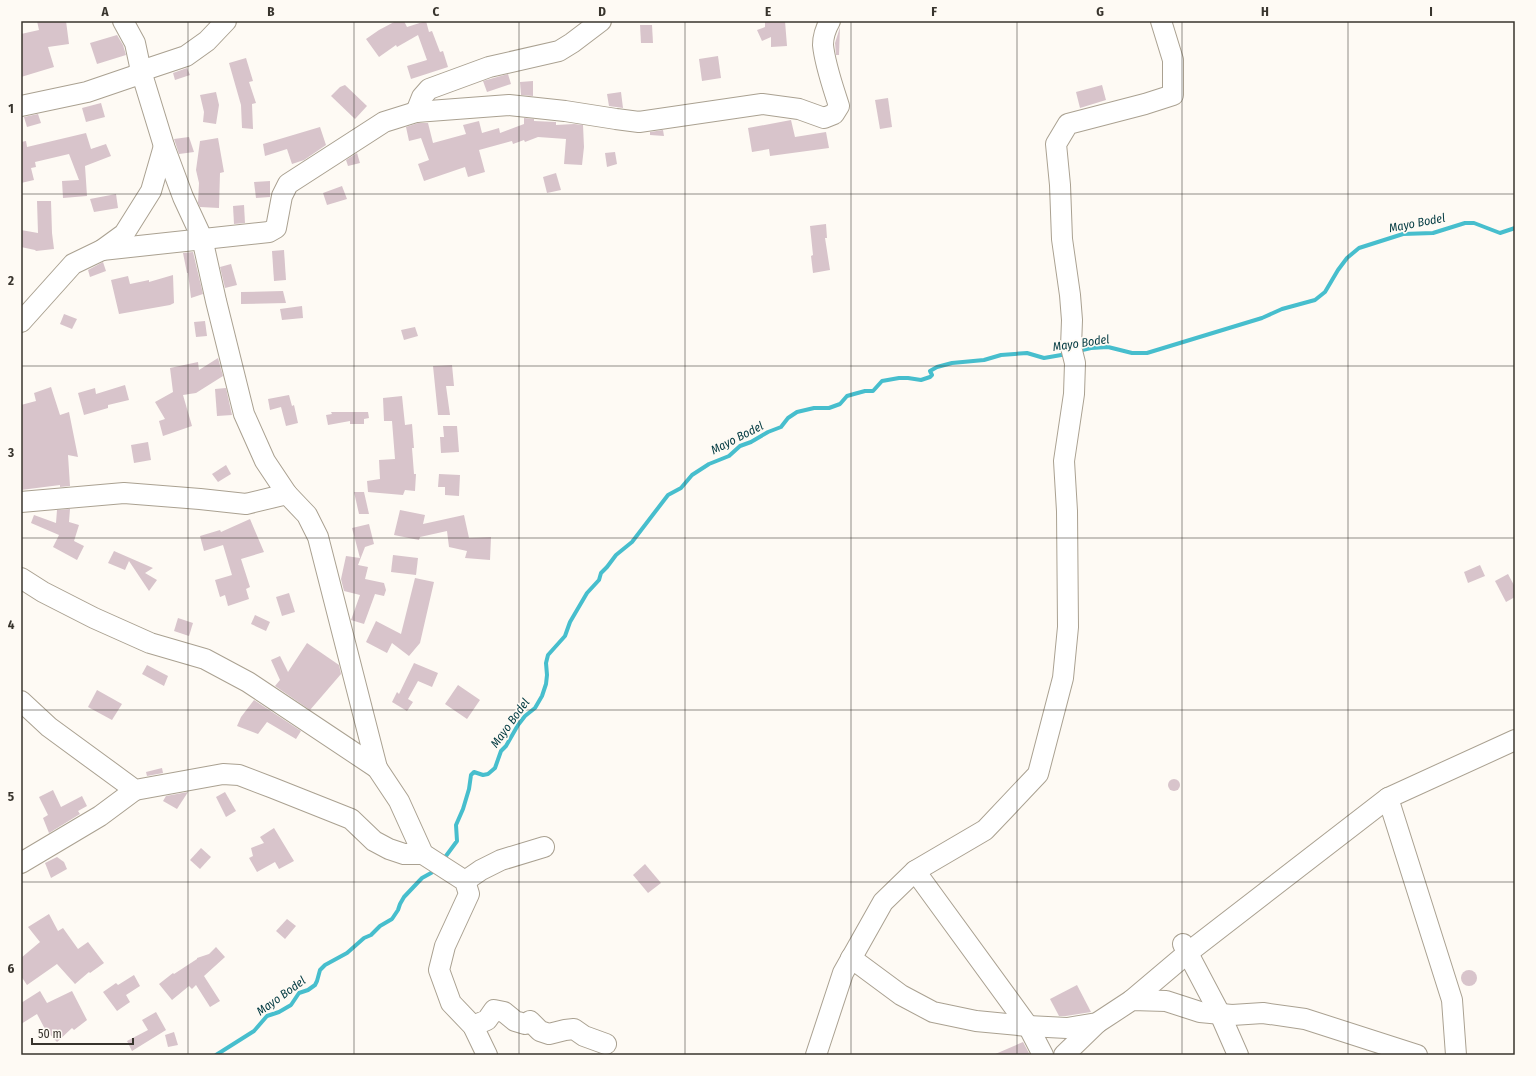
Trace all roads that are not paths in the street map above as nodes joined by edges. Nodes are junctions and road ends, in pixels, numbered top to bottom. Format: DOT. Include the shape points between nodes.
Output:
graph roads {
  1 [pos="123,21"];
  2 [pos="226,21"];
  3 [pos="601,21"];
  4 [pos="830,21"];
  5 [pos="1161,21"];
  6 [pos="141,71"];
  7 [pos="21,106"];
  8 [pos="416,112"];
  9 [pos="164,146"];
  10 [pos="202,238"];
  11 [pos="102,250"];
  12 [pos="21,322"];
  13 [pos="286,494"];
  14 [pos="21,502"];
  15 [pos="21,578"];
  16 [pos="21,701"];
  17 [pos="1515,740"];
  18 [pos="377,768"];
  19 [pos="134,790"];
  20 [pos="1388,798"];
  21 [pos="544,847"];
  22 [pos="434,861"];
  23 [pos="21,863"];
  24 [pos="915,871"];
  25 [pos="465,881"];
  26 [pos="1185,949"];
  27 [pos="851,958"];
  28 [pos="1132,1000"];
  29 [pos="1220,1014"];
  30 [pos="1096,1023"];
  31 [pos="473,1026"];
  32 [pos="1028,1026"];
  33 [pos="606,1044"];
  34 [pos="487,1055"];
  35 [pos="816,1055"];
  36 [pos="1043,1055"];
  37 [pos="1064,1055"];
  38 [pos="1238,1055"];
  39 [pos="1417,1055"];
  40 [pos="1456,1055"];
  1 -- 6 [label="street" via="135,43"];
  2 -- 6 [label="street" via="207,41 186,56"];
  3 -- 8 [label="street" via="559,51 490,67 429,89 422,97"];
  4 -- 8 [label="street" via="823,44 839,106 834,114 824,118 799,109 762,104 639,122 509,105"];
  5 -- 24 [label="street" via="1173,60 1173,95 1068,124 1056,144 1062,239 1070,296 1075,363 1074,394 1064,461 1068,627 1063,678 1038,774 985,830"];
  6 -- 7 [label="street" via="134,76 87,92"];
  6 -- 9 [label="street"];
  8 -- 10 [label="street" via="384,122 288,184 282,196 276,228 256,234"];
  9 -- 10 [label="street"];
  9 -- 11 [label="street" via="151,191 124,234"];
  10 -- 11 [label="street"];
  10 -- 13 [label="street" via="244,414 264,461"];
  11 -- 12 [label="street" via="73,264"];
  13 -- 14 [label="street" via="246,504 124,493"];
  13 -- 18 [label="street" via="307,515 318,537"];
  15 -- 18 [label="street" via="82,612 150,643 205,659 248,682"];
  16 -- 19 [label="street" via="50,727"];
  17 -- 20 [label="street"];
  18 -- 22 [label="street"];
  19 -- 22 [label="street" via="223,774 239,776 351,819 374,841 389,849"];
  19 -- 23 [label="street" via="100,816"];
  20 -- 26 [label="street"];
  20 -- 40 [label="street" via="1452,1000"];
  21 -- 25 [label="street" via="502,860"];
  22 -- 25 [label="street"];
  24 -- 27 [label="street" via="883,902"];
  24 -- 32 [label="street"];
  25 -- 31 [label="street" via="469,894 444,946 439,970 451,1003"];
  26 -- 28 [label="street"];
  26 -- 29 [label="street"];
  27 -- 32 [label="street" via="901,995 933,1012 976,1021"];
  27 -- 35 [label="street" via="843,973"];
  28 -- 29 [label="street" via="1166,1001 1200,1012"];
  28 -- 30 [label="street"];
  29 -- 38 [label="street"];
  29 -- 39 [label="street" via="1263,1013 1305,1019"];
  30 -- 32 [label="street" via="1067,1028"];
  30 -- 37 [label="street"];
  31 -- 33 [label="street" via="487,1020 494,1010 504,1012 515,1021 525,1024 530,1021 549,1034 574,1029 584,1036"];
  31 -- 34 [label="street"];
  32 -- 36 [label="street"];
}
